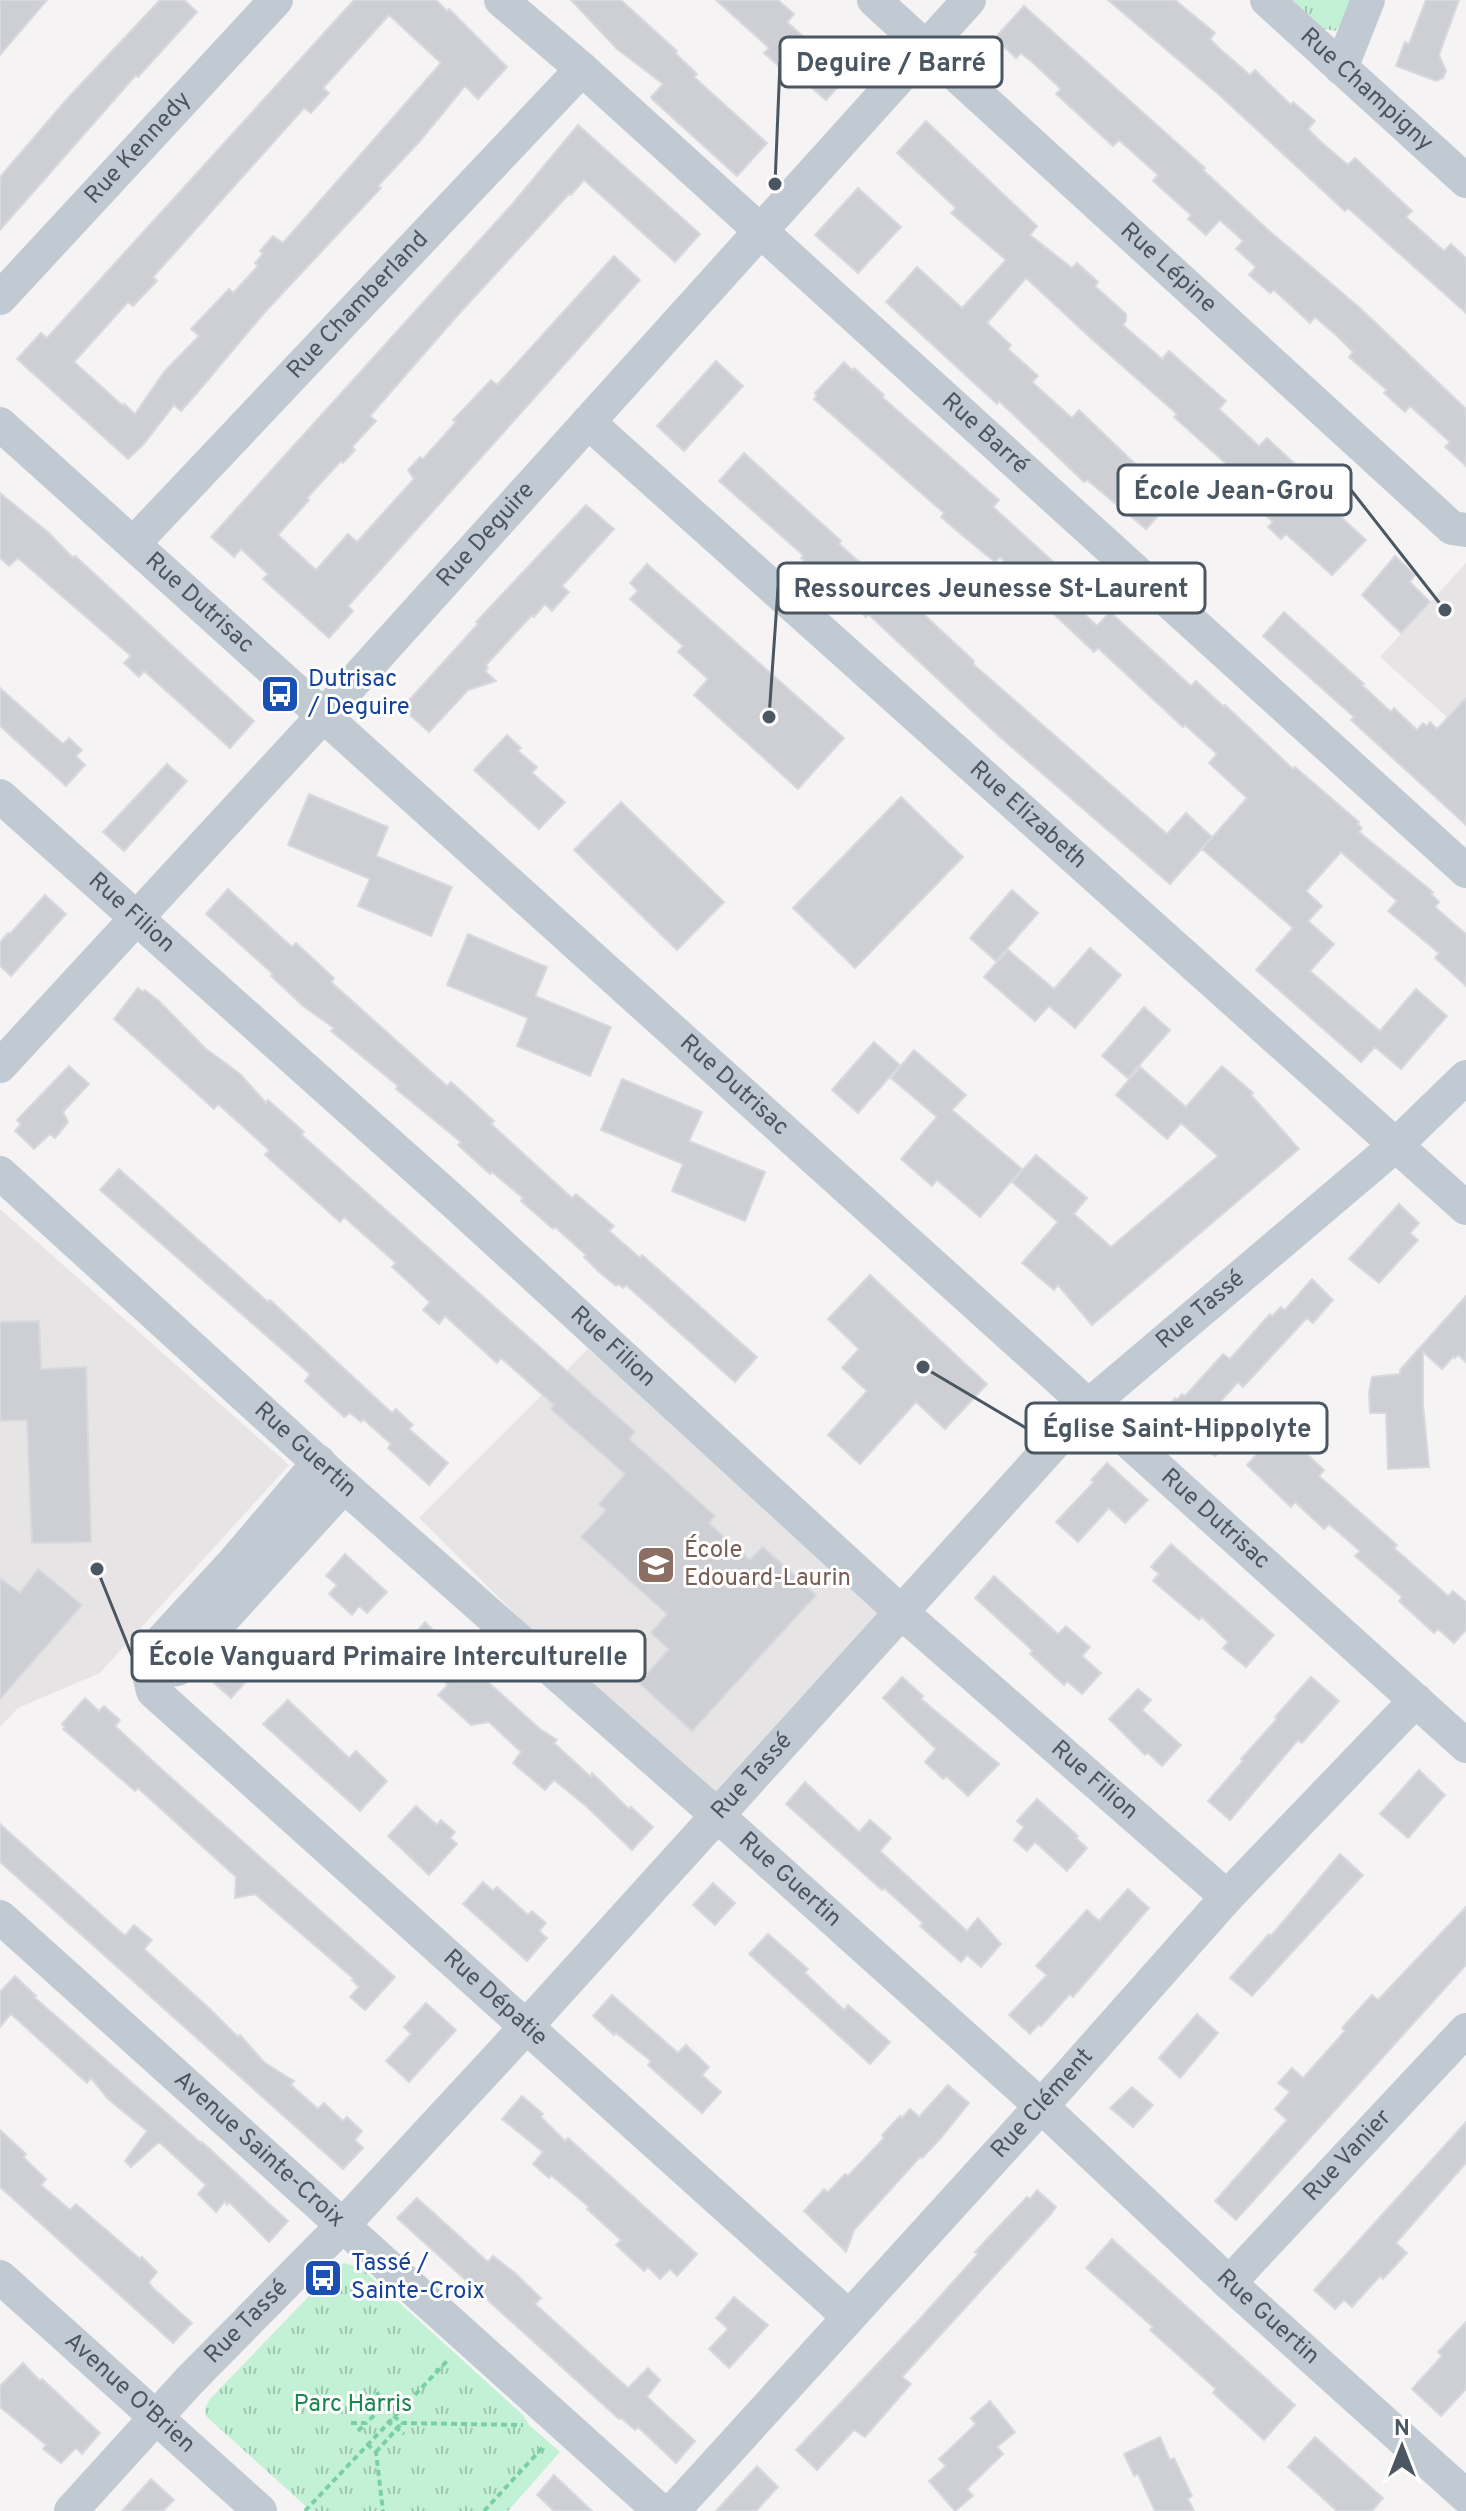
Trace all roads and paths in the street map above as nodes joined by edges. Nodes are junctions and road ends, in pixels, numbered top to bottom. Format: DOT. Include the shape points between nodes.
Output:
graph roads {
  1 [pos="276,0"];
  2 [pos="501,0"];
  3 [pos="874,0"];
  4 [pos="969,0"];
  5 [pos="1267,0"];
  6 [pos="1368,0"];
  7 [pos="926,48"];
  8 [pos="1341,68"];
  9 [pos="582,69"];
  10 [pos="1466,181"];
  11 [pos="761,231"];
  12 [pos="0,298"];
  13 [pos="588,422"];
  14 [pos="0,424"];
  15 [pos="1466,530"];
  16 [pos="133,544"];
  17 [pos="323,716"];
  18 [pos="0,796"];
  19 [pos="1466,871"];
  20 [pos="135,917"];
  21 [pos="0,1066"];
  22 [pos="1466,1077"];
  23 [pos="1396,1145"];
  24 [pos="0,1173"];
  25 [pos="1466,1208"];
  26 [pos="1087,1407"];
  27 [pos="319,1462"];
  28 [pos="344,1486"];
  29 [pos="244,1572"];
  30 [pos="901,1612"];
  31 [pos="1416,1700"];
  32 [pos="1466,1746"];
  33 [pos="718,1816"];
  34 [pos="1227,1897"];
  35 [pos="0,1917"];
  36 [pos="526,2027"];
  37 [pos="1466,2030"];
  38 [pos="1041,2106"];
  39 [pos="343,2225"];
  40 [pos="0,2277"];
  41 [pos="1229,2283"];
  42 [pos="848,2316"];
  43 [pos="455,2353"];
  44 [pos="377,2392"];
  45 [pos="383,2407"];
  46 [pos="393,2416"];
  47 [pos="156,2417"];
  48 [pos="387,2421"];
  49 [pos="351,2423"];
  50 [pos="366,2423"];
  51 [pos="402,2423"];
  52 [pos="529,2425"];
  53 [pos="396,2430"];
  54 [pos="358,2431"];
  55 [pos="404,2434"];
  56 [pos="550,2439"];
  57 [pos="367,2444"];
  58 [pos="376,2452"];
  59 [pos="1461,2481"];
  60 [pos="71,2511"];
  61 [pos="260,2511"];
  62 [pos="305,2511"];
  63 [pos="383,2511"];
  64 [pos="484,2511"];
  65 [pos="660,2511"];
  66 [pos="673,2511"];
  1 -- 12 [label="street, Rue Kennedy"];
  2 -- 9 [label="street, Rue Barré"];
  3 -- 7 [label="street, Rue Lépine"];
  4 -- 7 [label="street, Rue Deguire"];
  5 -- 8 [label="street, Rue Champigny"];
  6 -- 8 [label="street"];
  7 -- 11 [label="street, Rue Deguire"];
  7 -- 15 [label="street, Rue Lépine" via="1452,528"];
  8 -- 10 [label="street, Rue Champigny"];
  9 -- 11 [label="street, Rue Barré"];
  9 -- 16 [label="street, Rue Chamberland"];
  11 -- 13 [label="street, Rue Deguire"];
  11 -- 19 [label="street, Rue Barré"];
  13 -- 17 [label="street, Rue Deguire"];
  13 -- 23 [label="street, Rue Elizabeth"];
  14 -- 16 [label="street, Rue Dutrisac"];
  16 -- 17 [label="street, Rue Dutrisac"];
  17 -- 20 [label="street, Rue Deguire"];
  17 -- 26 [label="street, Rue Dutrisac"];
  18 -- 20 [label="street, Rue Filion"];
  20 -- 21 [label="street, Rue Deguire"];
  20 -- 30 [label="street, Rue Filion"];
  22 -- 23 [label="street, Rue Tassé"];
  23 -- 25 [label="street, Rue Elizabeth"];
  23 -- 26 [label="street, Rue Tassé"];
  24 -- 27 [label="street, Rue Guertin"];
  26 -- 30 [label="street, Rue Tassé"];
  26 -- 31 [label="street, Rue Dutrisac"];
  27 -- 28 [label="street, Rue Guertin"];
  27 -- 29 [label="street, Rue Dépatie"];
  28 -- 29 [label="street, Rue Dépatie"];
  28 -- 33 [label="street, Rue Guertin"];
  29 -- 36 [label="street, Rue Dépatie" via="154,1649 149,1674 153,1691"];
  30 -- 33 [label="street, Rue Tassé"];
  30 -- 34 [label="street, Rue Filion"];
  31 -- 32 [label="street, Rue Dutrisac"];
  31 -- 34 [label="street, Rue Clément"];
  33 -- 36 [label="street, Rue Tassé"];
  33 -- 38 [label="street, Rue Guertin"];
  34 -- 38 [label="street, Rue Clément"];
  35 -- 39 [label="street, Avenue Sainte-Croix"];
  36 -- 39 [label="street, Rue Tassé"];
  36 -- 42 [label="street, Rue Dépatie"];
  37 -- 41 [label="street, Rue Vanier"];
  38 -- 41 [label="street, Rue Guertin"];
  38 -- 42 [label="street, Rue Clément"];
  39 -- 47 [label="street, Rue Tassé"];
  39 -- 65 [label="street, Avenue Sainte-Croix"];
  40 -- 47 [label="street, Avenue O'Brien"];
  41 -- 59 [label="street, Rue Guertin"];
  42 -- 66 [label="street, Rue Clément"];
  43 -- 46 [label="path"];
  44 -- 45 [label="path"];
  45 -- 46 [label="path"];
  45 -- 50 [label="path"];
  46 -- 48 [label="path"];
  46 -- 51 [label="path"];
  47 -- 60 [label="street, Rue Tassé"];
  47 -- 61 [label="street, Avenue O'Brien"];
  48 -- 53 [label="path"];
  48 -- 57 [label="path"];
  49 -- 50 [label="path"];
  50 -- 54 [label="path"];
  51 -- 52 [label="path"];
  51 -- 53 [label="path"];
  53 -- 55 [label="path"];
  53 -- 58 [label="path"];
  56 -- 64 [label="path"];
  57 -- 58 [label="path"];
  57 -- 62 [label="path"];
  58 -- 63 [label="path"];
}
